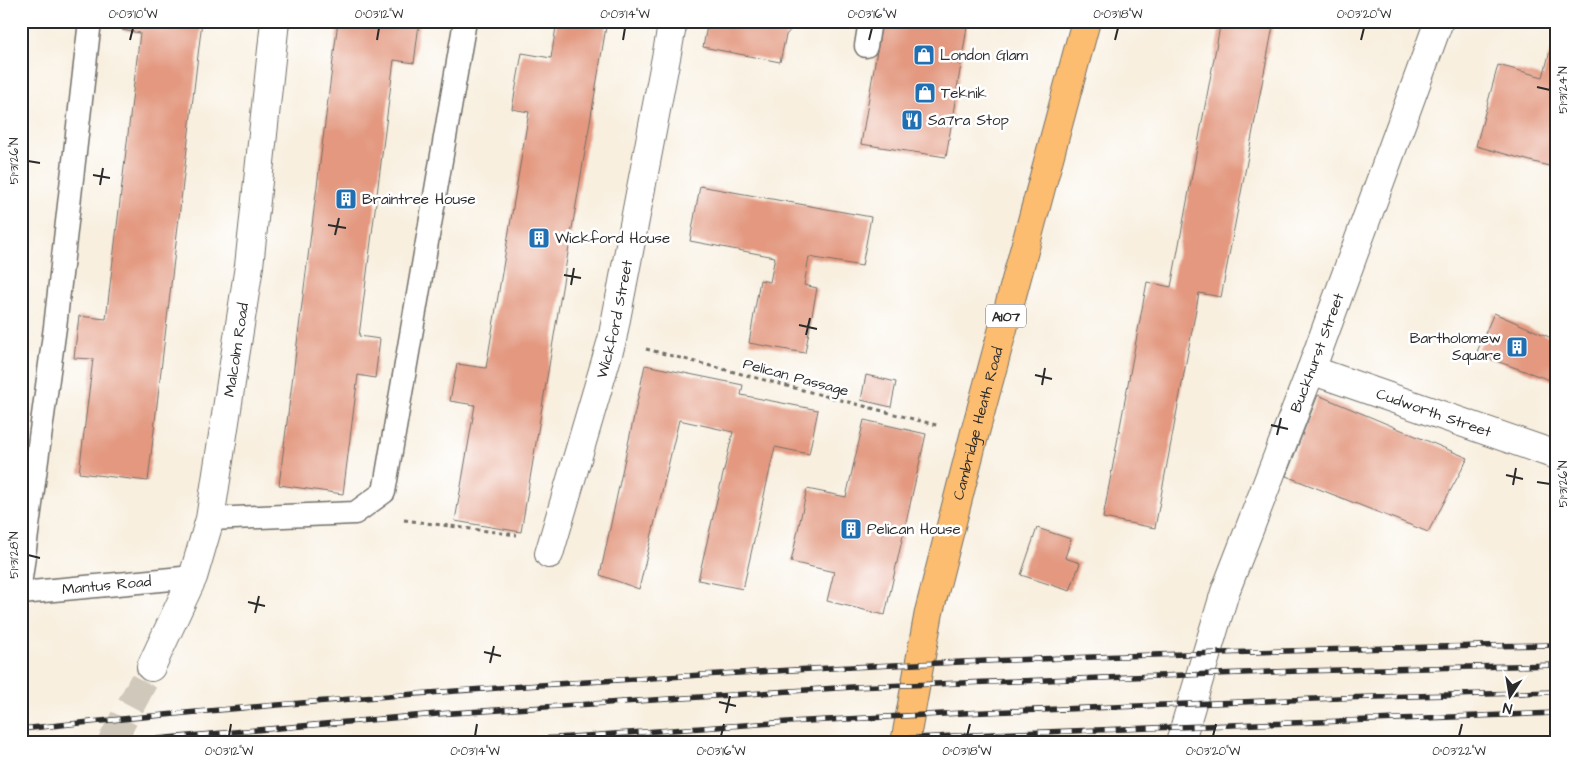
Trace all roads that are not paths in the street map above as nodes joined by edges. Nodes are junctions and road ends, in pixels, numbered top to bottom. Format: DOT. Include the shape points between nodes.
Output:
graph roads {
  1 [pos="90,21"];
  2 [pos="275,21"];
  3 [pos="466,21"];
  4 [pos="673,21"];
  5 [pos="870,21"];
  6 [pos="1086,21"];
  7 [pos="1439,21"];
  8 [pos="866,46"];
  9 [pos="1311,370"];
  10 [pos="1556,456"];
  11 [pos="210,519"];
  12 [pos="551,547"];
  13 [pos="21,578"];
  14 [pos="193,578"];
  15 [pos="21,593"];
  16 [pos="151,667"];
  17 [pos="905,743"];
  18 [pos="1180,743"];
  1 -- 13 [label="lane" via="55,327"];
  2 -- 11 [label="street, Malcolm Road" via="249,266"];
  3 -- 11 [label="lane" via="384,492 355,513"];
  4 -- 12 [label="street, Wickford Street" via="612,340"];
  5 -- 8 [label="lane"];
  6 -- 17 [label="main road, Cambridge Heath Road / A107" via="929,612"];
  7 -- 9 [label="street, Buckhurst Street"];
  9 -- 10 [label="street, Cudworth Street"];
  9 -- 18 [label="street, Buckhurst Street" via="1225,592"];
  11 -- 14 [label="street, Malcolm Road"];
  14 -- 15 [label="lane, Mantus Road"];
  14 -- 16 [label="street, Malcolm Road"];
}
